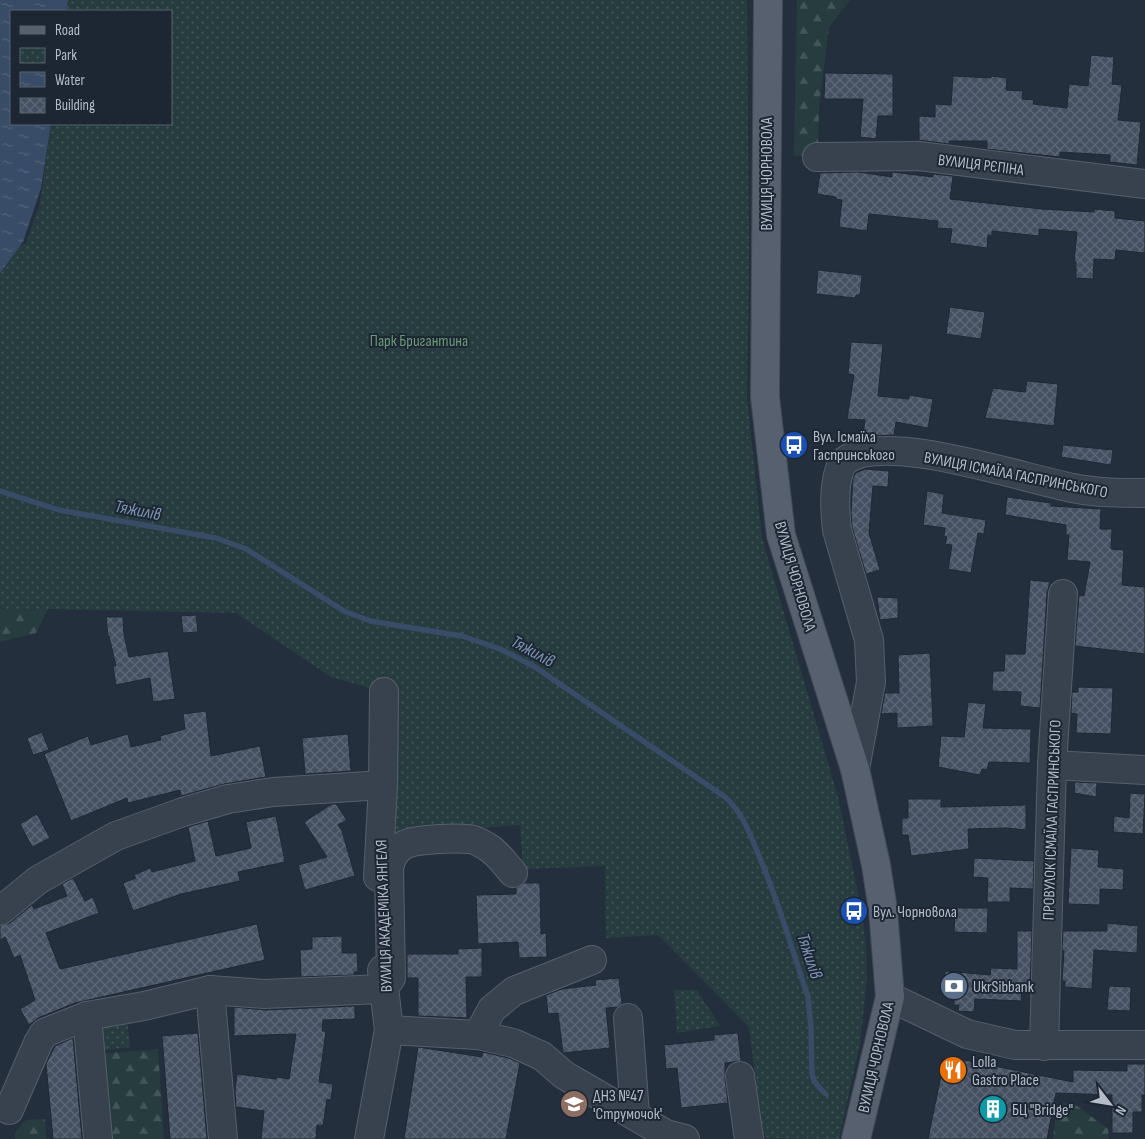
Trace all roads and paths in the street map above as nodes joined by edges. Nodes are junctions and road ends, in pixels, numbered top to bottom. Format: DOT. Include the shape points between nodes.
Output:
graph roads {
  1 [pos="768,0"];
  2 [pos="817,157"];
  3 [pos="1145,184"];
  4 [pos="1145,493"];
  5 [pos="1063,594"];
  6 [pos="384,692"];
  7 [pos="1052,765"];
  8 [pos="855,769"];
  9 [pos="1145,770"];
  10 [pos="384,785"];
  11 [pos="513,873"];
  12 [pos="0,911"];
  13 [pos="592,960"];
  14 [pos="383,989"];
  15 [pos="210,990"];
  16 [pos="890,997"];
  17 [pos="87,1016"];
  18 [pos="628,1018"];
  19 [pos="389,1030"];
  20 [pos="478,1035"];
  21 [pos="1145,1045"];
  22 [pos="1044,1046"];
  23 [pos="740,1076"];
  24 [pos="9,1110"];
  25 [pos="635,1115"];
  26 [pos="98,1139"];
  27 [pos="223,1139"];
  28 [pos="369,1139"];
  29 [pos="685,1139"];
  30 [pos="749,1139"];
  31 [pos="856,1139"];
  1 -- 8 [label="main road, ВУЛИЦЯ ЧОРНОВОЛА" via="765,397 781,535"];
  2 -- 3 [label="street, ВУЛИЦЯ РЄПІНА" via="919,156"];
  4 -- 8 [label="street, ВУЛИЦЯ ІСМАЇЛА ГАСПРИНСЬКОГО" via="1112,494 1073,488 936,455 882,450 860,453 844,462 836,479 836,530 869,640 871,682"];
  5 -- 7 [label="street, ПРОВУЛОК ІСМАЇЛА ГАСПРИНСЬКОГО"];
  6 -- 10 [label="street, ВУЛИЦЯ АКАДЕМІКА ЯНГЕЛЯ"];
  7 -- 9 [label="street"];
  7 -- 22 [label="street, ПРОВУЛОК ІСМАЇЛА ГАСПРИНСЬКОГО"];
  8 -- 16 [label="main road, ВУЛИЦЯ ЧОРНОВОЛА" via="883,910"];
  10 -- 12 [label="street" via="273,792 228,799 183,812 116,836 38,880"];
  10 -- 14 [label="street, ВУЛИЦЯ АКАДЕМІКА ЯНГЕЛЯ" via="378,869"];
  11 -- 14 [label="street" via="486,846 470,839 422,840 396,850 389,868 391,978"];
  13 -- 20 [label="street" via="514,991 492,1009"];
  14 -- 15 [label="street" via="264,994"];
  14 -- 19 [label="street, ВУЛИЦЯ АКАДЕМІКА ЯНГЕЛЯ"];
  15 -- 17 [label="street"];
  15 -- 27 [label="street"];
  16 -- 22 [label="street" via="967,1034 1015,1046"];
  16 -- 31 [label="main road, ВУЛИЦЯ ЧОРНОВОЛА"];
  17 -- 24 [label="street" via="44,1032"];
  17 -- 26 [label="street"];
  18 -- 25 [label="street"];
  19 -- 20 [label="street"];
  19 -- 28 [label="street, ВУЛИЦЯ АКАДЕМІКА ЯНГЕЛЯ"];
  20 -- 25 [label="street" via="513,1043 542,1056 564,1075"];
  21 -- 22 [label="street"];
  23 -- 30 [label="street"];
  25 -- 29 [label="street" via="666,1134"];
}
